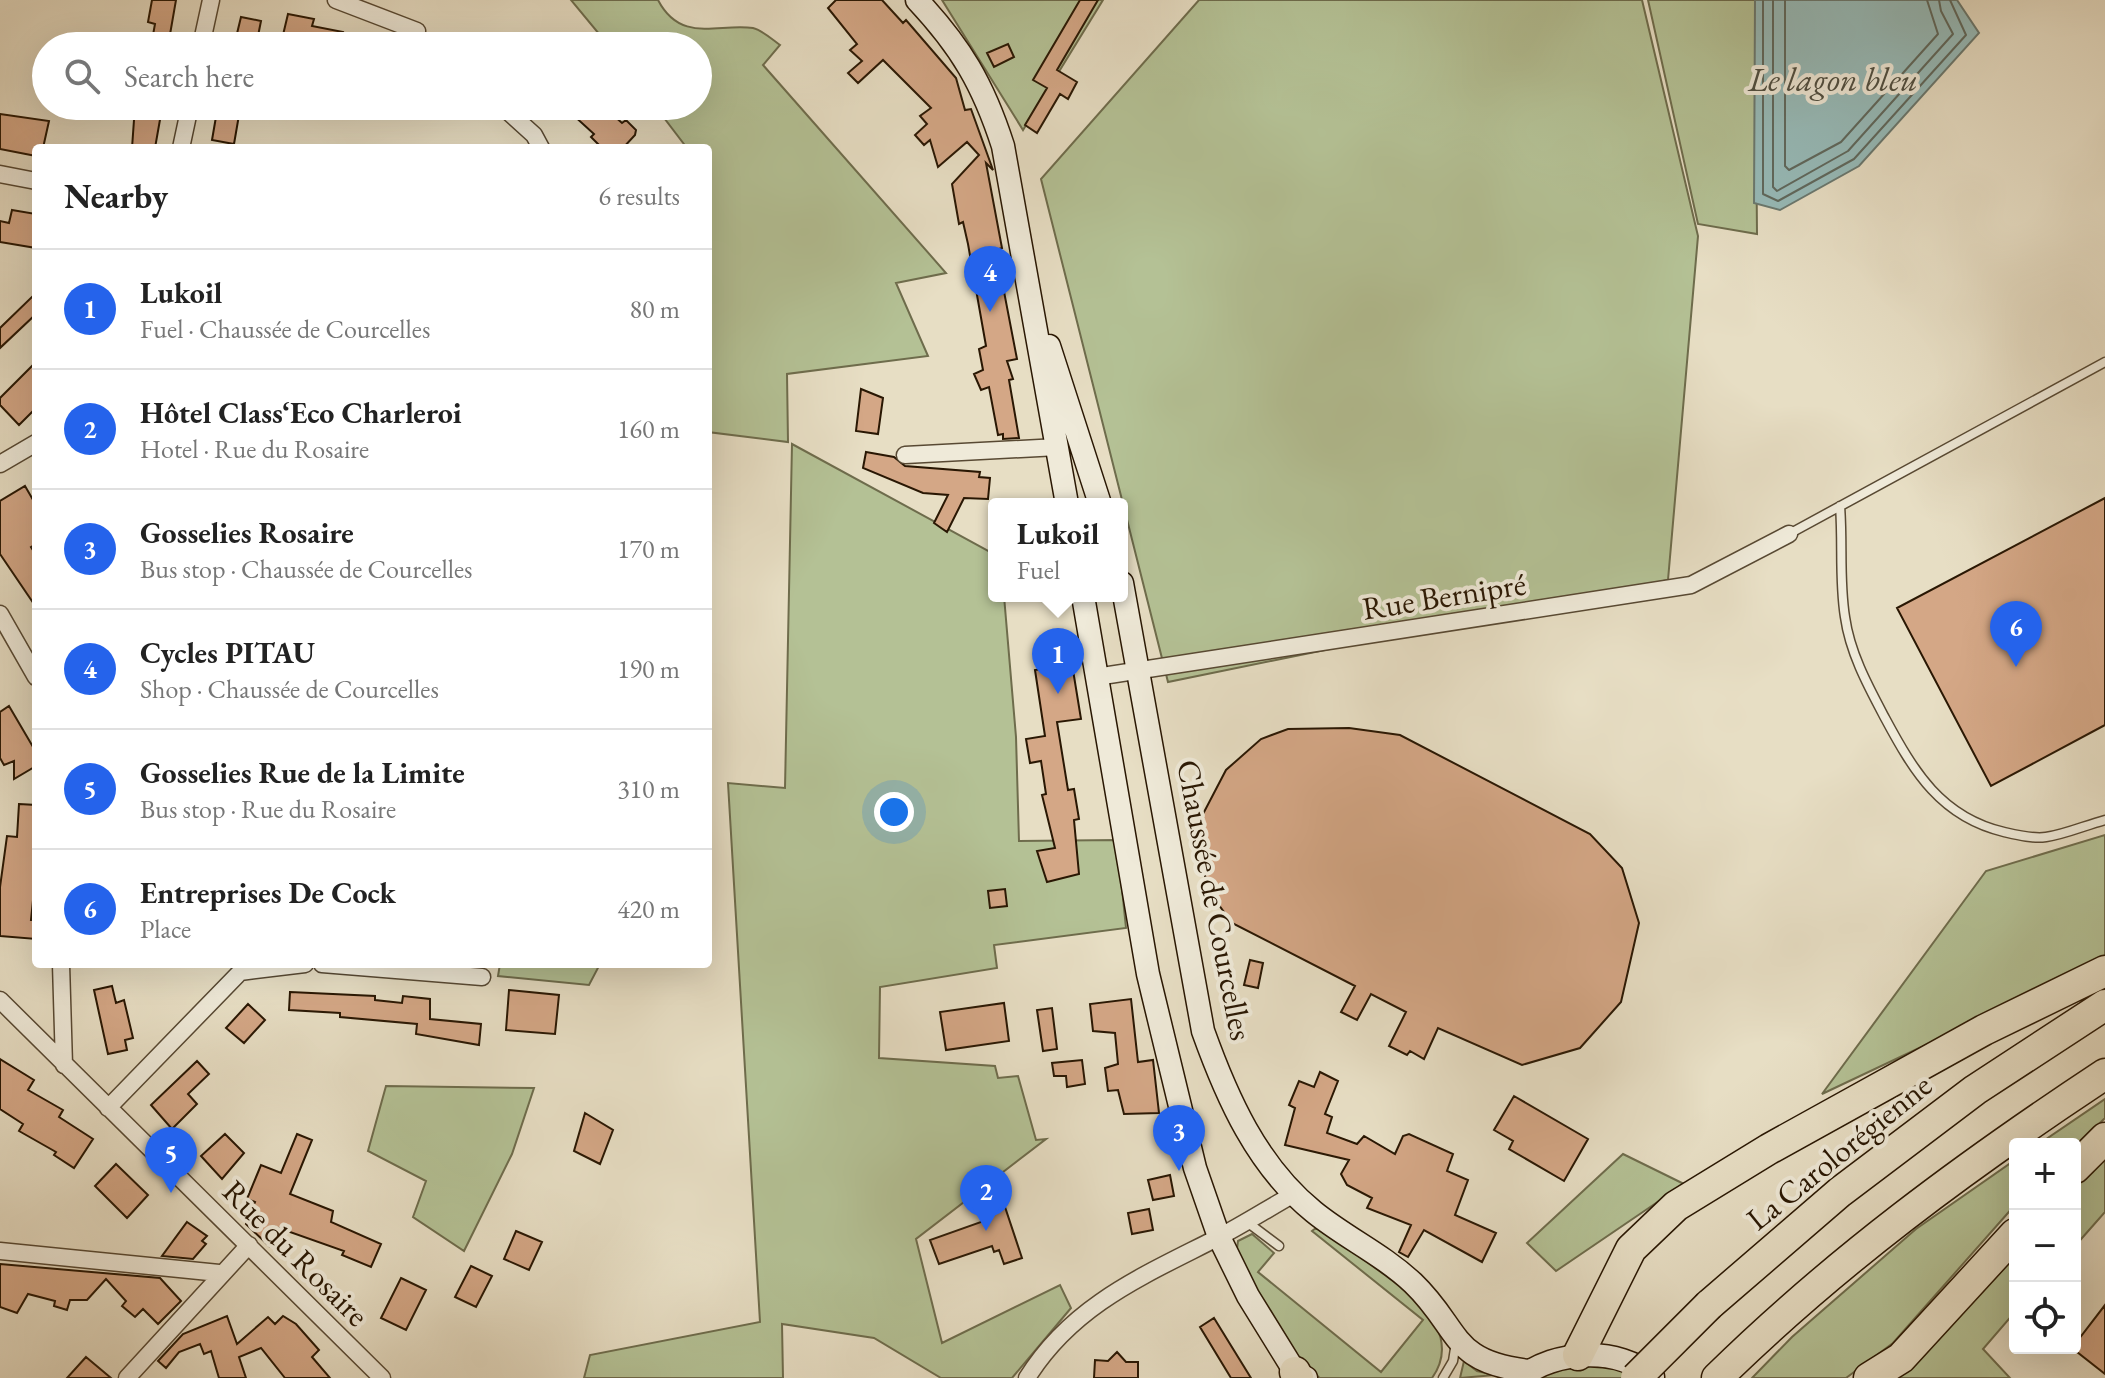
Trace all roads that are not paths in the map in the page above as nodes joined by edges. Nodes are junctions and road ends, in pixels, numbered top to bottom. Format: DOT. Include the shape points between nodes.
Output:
graph roads {
  1 [pos="211,0"];
  2 [pos="336,0"];
  3 [pos="917,0"];
  4 [pos="417,31"];
  5 [pos="204,32"];
  6 [pos="187,120"];
  7 [pos="517,120"];
  8 [pos="182,144"];
  9 [pos="539,144"];
  10 [pos="0,174"];
  11 [pos="32,180"];
  12 [pos="1027,268"];
  13 [pos="2105,362"];
  14 [pos="32,445"];
  15 [pos="1058,447"];
  16 [pos="1083,449"];
  17 [pos="905,455"];
  18 [pos="0,464"];
  19 [pos="1066,498"];
  20 [pos="1098,498"];
  21 [pos="1840,506"];
  22 [pos="1789,534"];
  23 [pos="1084,602"];
  24 [pos="1126,602"];
  25 [pos="0,614"];
  26 [pos="32,670"];
  27 [pos="1139,672"];
  28 [pos="1096,677"];
  29 [pos="2105,820"];
  30 [pos="61,968"];
  31 [pos="244,968"];
  32 [pos="371,968"];
  33 [pos="2105,971"];
  34 [pos="482,977"];
  35 [pos="0,1000"];
  36 [pos="2105,1005"];
  37 [pos="64,1065"];
  38 [pos="2105,1074"];
  39 [pos="108,1108"];
  40 [pos="2105,1138"];
  41 [pos="2081,1162"];
  42 [pos="1294,1194"];
  43 [pos="1247,1221"];
  44 [pos="1219,1237"];
  45 [pos="2009,1241"];
  46 [pos="249,1245"];
  47 [pos="1279,1246"];
  48 [pos="0,1251"];
  49 [pos="219,1273"];
  50 [pos="1457,1339"];
  51 [pos="1578,1355"];
  52 [pos="1896,1368"];
  53 [pos="1525,1374"];
  54 [pos="1300,1376"];
  55 [pos="127,1378"];
  56 [pos="382,1378"];
  57 [pos="1027,1378"];
  58 [pos="1443,1378"];
  59 [pos="1636,1378"];
  60 [pos="1654,1378"];
  61 [pos="1717,1378"];
  62 [pos="1869,1378"];
  1 -- 5 [label="street"];
  2 -- 4 [label="street"];
  3 -- 12 [label="main road" via="955,43 988,99 1003,146"];
  6 -- 8 [label="street"];
  7 -- 9 [label="street"];
  10 -- 11 [label="street"];
  12 -- 15 [label="main road"];
  12 -- 16 [label="main road"];
  13 -- 21 [label="lane"];
  14 -- 18 [label="street"];
  15 -- 16 [label="main road"];
  15 -- 17 [label="street"];
  15 -- 19 [label="main road"];
  16 -- 20 [label="main road"];
  21 -- 22 [label="lane"];
  21 -- 29 [label="lane" via="1845,616 1853,647 1897,741 1931,792 1951,811 2018,835 2045,837"];
  22 -- 27 [label="street, Rue Bernipré" via="1691,585"];
  23 -- 28 [label="main road"];
  24 -- 27 [label="main road, Chaussée de Courcelles"];
  25 -- 26 [label="street"];
  27 -- 28 [label="street, Rue Bernipré"];
  27 -- 42 [label="main road, Chaussée de Courcelles" via="1203,1031 1226,1095"];
  28 -- 44 [label="main road" via="1148,974 1195,1168"];
  30 -- 37 [label="street"];
  31 -- 39 [label="street"];
  32 -- 34 [label="street"];
  33 -- 51 [label="highway" via="1984,1030 1676,1206 1631,1249"];
  35 -- 37 [label="street, Rue du Rosaire"];
  36 -- 59 [label="highway, La Carolorégienne, bridge" via="1975,1090 1840,1192 1709,1305"];
  37 -- 39 [label="street, Rue du Rosaire"];
  38 -- 61 [label="highway" via="2006,1139 1873,1238"];
  39 -- 46 [label="street, Rue du Rosaire"];
  40 -- 41 [label="highway"];
  42 -- 43 [label="street"];
  42 -- 50 [label="main road, Chaussée de Courcelles" via="1379,1253 1416,1286"];
  43 -- 44 [label="street"];
  43 -- 47 [label="lane"];
  44 -- 54 [label="main road" via="1248,1296"];
  44 -- 57 [label="street" via="1153,1267 1099,1300 1065,1329"];
  45 -- 52 [label="highway"];
  46 -- 49 [label="street"];
  46 -- 56 [label="street, Rue du Rosaire"];
  48 -- 49 [label="street"];
  49 -- 55 [label="street"];
  50 -- 53 [label="main road, Chaussée de Courcelles" via="1486,1363"];
  50 -- 58 [label="lane"];
  51 -- 53 [label="main road"];
  51 -- 60 [label="main road" via="1611,1357 1645,1369"];
  52 -- 62 [label="highway"];
}
